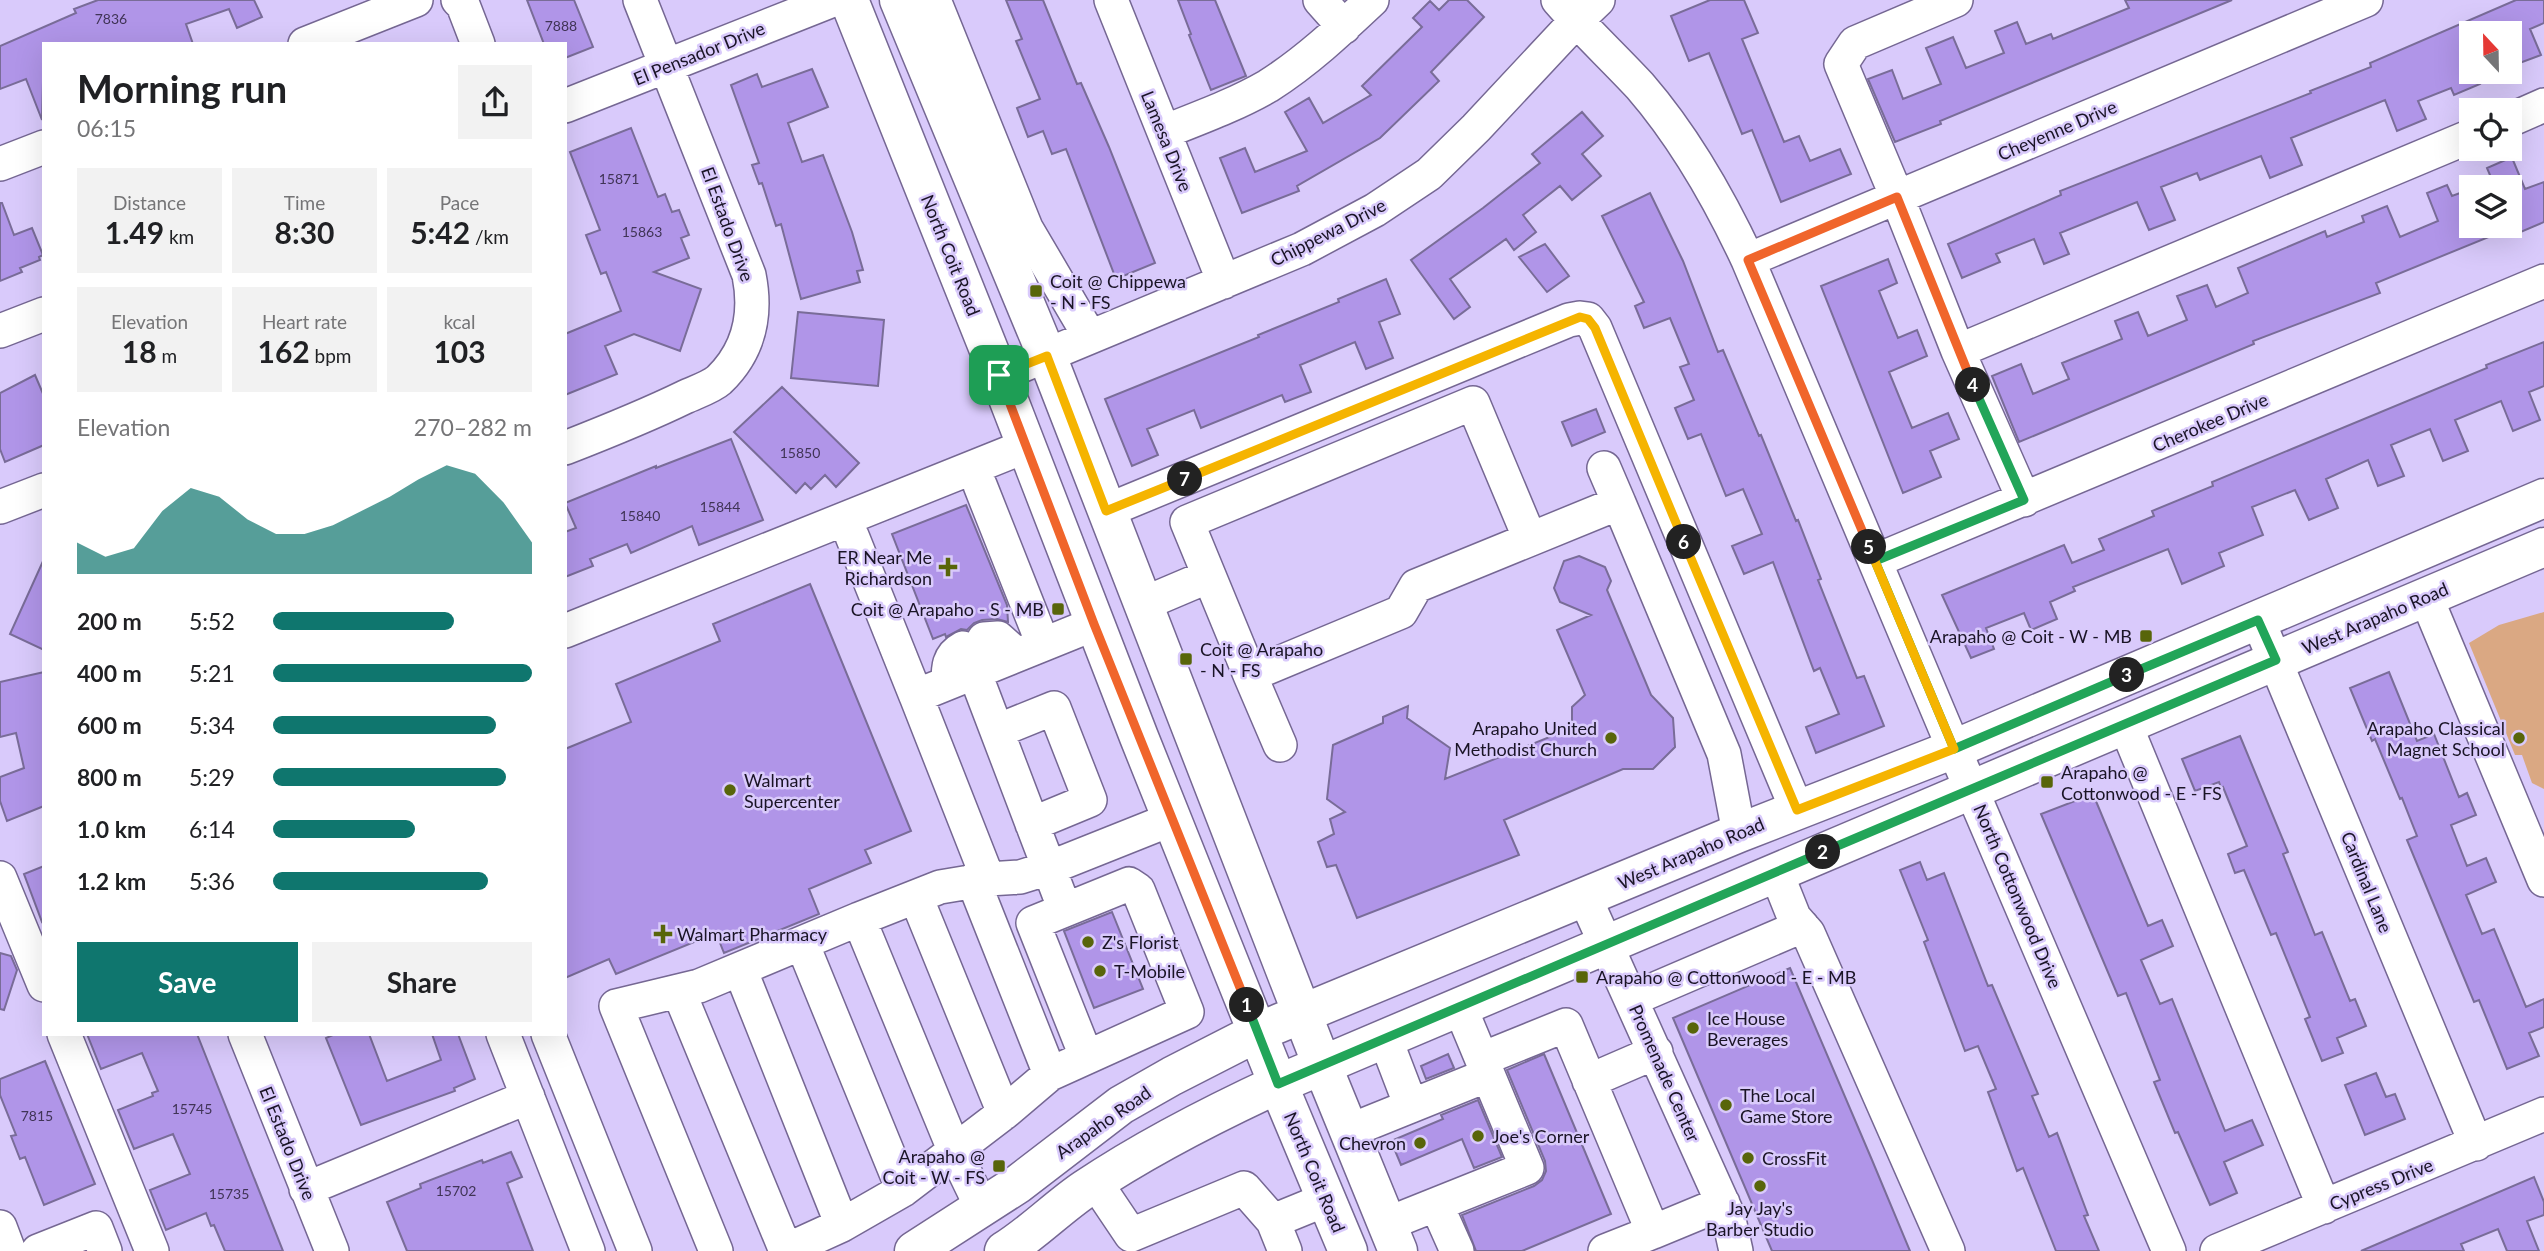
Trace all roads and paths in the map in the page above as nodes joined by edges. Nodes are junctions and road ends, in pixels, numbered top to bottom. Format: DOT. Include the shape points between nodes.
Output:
graph roads {
  1 [pos="416,0"];
  2 [pos="458,0"];
  3 [pos="640,0"];
  4 [pos="833,0"];
  5 [pos="849,0"];
  6 [pos="899,0"];
  7 [pos="934,0"];
  8 [pos="1111,0"];
  9 [pos="1320,0"];
  10 [pos="1373,0"];
  11 [pos="1956,0"];
  12 [pos="2366,0"];
  13 [pos="1577,7"];
  14 [pos="1344,27"];
  15 [pos="310,42"];
  16 [pos="477,42"];
  17 [pos="666,66"];
  18 [pos="567,105"];
  19 [pos="2544,105"];
  20 [pos="2522,115"];
  21 [pos="1164,132"];
  22 [pos="2459,141"];
  23 [pos="42,148"];
  24 [pos="0,164"];
  25 [pos="1897,197"];
  26 [pos="1748,260"];
  27 [pos="2544,281"];
  28 [pos="1224,282"];
  29 [pos="42,315"];
  30 [pos="0,331"];
  31 [pos="1090,337"];
  32 [pos="1958,351"];
  33 [pos="1047,356"];
  34 [pos="999,375"];
  35 [pos="1026,446"];
  36 [pos="567,447"];
  37 [pos="1605,468"];
  38 [pos="980,485"];
  39 [pos="42,490"];
  40 [pos="2544,498"];
  41 [pos="2024,500"];
  42 [pos="1619,503"];
  43 [pos="0,507"];
  44 [pos="1106,511"];
  45 [pos="852,536"];
  46 [pos="1530,539"];
  47 [pos="2544,547"];
  48 [pos="1875,561"];
  49 [pos="1209,576"];
  50 [pos="2426,597"];
  51 [pos="1143,604"];
  52 [pos="2258,620"];
  53 [pos="1094,624"];
  54 [pos="567,630"];
  55 [pos="1030,649"];
  56 [pos="967,660"];
  57 [pos="2276,660"];
  58 [pos="1250,675"];
  59 [pos="916,695"];
  60 [pos="2125,724"];
  61 [pos="997,731"];
  62 [pos="1280,745"];
  63 [pos="1954,749"];
  64 [pos="1972,789"];
  65 [pos="1797,810"];
  66 [pos="1172,819"];
  67 [pos="1032,824"];
  68 [pos="1739,832"];
  69 [pos="1049,868"];
  70 [pos="1776,872"];
  71 [pos="0,878"];
  72 [pos="981,880"];
  73 [pos="2544,880"];
  74 [pos="916,897"];
  75 [pos="1585,898"];
  76 [pos="1065,910"];
  77 [pos="859,919"];
  78 [pos="1802,926"];
  79 [pos="802,943"];
  80 [pos="1607,943"];
  81 [pos="740,969"];
  82 [pos="42,980"];
  83 [pos="679,992"];
  84 [pos="1632,999"];
  85 [pos="1460,1007"];
  86 [pos="1303,1013"];
  87 [pos="1258,1032"];
  88 [pos="65,1036"];
  89 [pos="246,1036"];
  90 [pos="504,1036"];
  91 [pos="549,1036"];
  92 [pos="1385,1038"];
  93 [pos="1656,1052"];
  94 [pos="1086,1056"];
  95 [pos="1322,1065"];
  96 [pos="1485,1067"];
  97 [pos="1051,1074"];
  98 [pos="1589,1081"];
  99 [pos="1278,1084"];
  100 [pos="528,1097"];
  101 [pos="1411,1106"];
  102 [pos="1004,1113"];
  103 [pos="2544,1114"];
  104 [pos="1349,1131"];
  105 [pos="2476,1144"];
  106 [pos="955,1152"];
  107 [pos="1096,1183"];
  108 [pos="306,1189"];
  109 [pos="903,1190"];
  110 [pos="1326,1199"];
  111 [pos="1723,1203"];
  112 [pos="981,1206"];
  113 [pos="1437,1206"];
  114 [pos="2325,1207"];
  115 [pos="1273,1221"];
  116 [pos="842,1225"];
  117 [pos="0,1227"];
  118 [pos="1654,1232"];
  119 [pos="1393,1238"];
  120 [pos="1017,1248"];
  121 [pos="9,1251"];
  122 [pos="37,1251"];
  123 [pos="106,1251"];
  124 [pos="152,1251"];
  125 [pos="332,1251"];
  126 [pos="588,1251"];
  127 [pos="635,1251"];
  128 [pos="716,1251"];
  129 [pos="785,1251"];
  130 [pos="914,1251"];
  131 [pos="1285,1251"];
  132 [pos="1348,1251"];
  133 [pos="1457,1251"];
  134 [pos="1605,1251"];
  135 [pos="1736,1251"];
  136 [pos="1948,1251"];
  137 [pos="2169,1251"];
  138 [pos="2217,1251"];
  1 -- 15 [label="street"];
  2 -- 16 [label="street"];
  3 -- 17 [label="street, El Estado Drive"];
  4 -- 17 [label="street, El Pensador Drive"];
  5 -- 34 [label="main road, North Coit Road"];
  6 -- 33 [label="main road"];
  7 -- 31 [label="street" via="1027,228"];
  8 -- 21 [label="street, Lamesa Drive"];
  9 -- 14 [label="street"];
  10 -- 14 [label="street"];
  11 -- 25 [label="street" via="1855,43 1841,64"];
  12 -- 25 [label="street, Cheyenne Drive"];
  13 -- 26 [label="street, North Cottonwood Drive" via="1681,140 1719,198"];
  13 -- 28 [label="street, Chippewa Drive" via="1476,128 1429,174 1375,210 1302,249"];
  14 -- 21 [label="street" via="1268,85"];
  17 -- 18 [label="street, El Pensador Drive"];
  17 -- 36 [label="street, El Estado Drive" via="749,275 754,297 750,328 740,354 718,381"];
  19 -- 20 [label="street"];
  21 -- 28 [label="street, Lamesa Drive"];
  22 -- 32 [label="street"];
  23 -- 24 [label="street"];
  25 -- 26 [label="street, Cheyenne Drive"];
  25 -- 32 [label="street"];
  26 -- 48 [label="street, North Cottonwood Drive"];
  27 -- 41 [label="street, Cherokee Drive"];
  28 -- 31 [label="street, Chippewa Drive"];
  29 -- 30 [label="street"];
  31 -- 33 [label="street, Chippewa Drive"];
  32 -- 41 [label="street"];
  33 -- 34 [label="street, Chippewa Drive"];
  33 -- 44 [label="main road"];
  34 -- 35 [label="main road, North Coit Road"];
  35 -- 53 [label="main road, North Coit Road"];
  35 -- 54 [label="street"];
  37 -- 42 [label="street"];
  38 -- 55 [label="street"];
  39 -- 43 [label="street"];
  40 -- 52 [label="main road, West Arapaho Road"];
  41 -- 48 [label="street, Cherokee Drive"];
  42 -- 46 [label="street"];
  42 -- 68 [label="street" via="1724,754"];
  44 -- 51 [label="main road"];
  44 -- 65 [label="street" via="1569,320 1588,319"];
  45 -- 59 [label="street"];
  46 -- 49 [label="street" via="1473,403 1187,522"];
  46 -- 58 [label="street" via="1416,586 1401,612"];
  47 -- 50 [label="main road, West Arapaho Road"];
  48 -- 63 [label="street, North Cottonwood Drive"];
  49 -- 51 [label="street"];
  49 -- 58 [label="street"];
  50 -- 57 [label="main road, West Arapaho Road"];
  50 -- 73 [label="street"];
  51 -- 53 [label="main road"];
  51 -- 86 [label="main road"];
  52 -- 57 [label="street, Cardinal Lane"];
  52 -- 63 [label="main road, West Arapaho Road"];
  53 -- 55 [label="street"];
  53 -- 66 [label="main road, North Coit Road"];
  55 -- 56 [label="street"];
  56 -- 59 [label="street"];
  56 -- 61 [label="street"];
  57 -- 60 [label="main road, West Arapaho Road"];
  57 -- 105 [label="street, Cardinal Lane"];
  58 -- 62 [label="street"];
  59 -- 72 [label="street"];
  60 -- 64 [label="main road, West Arapaho Road"];
  60 -- 114 [label="street"];
  61 -- 67 [label="street"];
  61 -- 67 [label="street" via="1054,708 1090,800"];
  63 -- 64 [label="street, North Cottonwood Drive"];
  63 -- 65 [label="main road, West Arapaho Road"];
  64 -- 70 [label="main road, West Arapaho Road"];
  64 -- 137 [label="street, North Cottonwood Drive"];
  65 -- 68 [label="main road, West Arapaho Road"];
  66 -- 69 [label="street"];
  66 -- 87 [label="main road, North Coit Road"];
  67 -- 69 [label="street"];
  68 -- 75 [label="main road, West Arapaho Road"];
  69 -- 72 [label="street" via="1020,877"];
  69 -- 76 [label="street"];
  70 -- 78 [label="street"];
  70 -- 80 [label="main road, West Arapaho Road"];
  71 -- 82 [label="street"];
  72 -- 74 [label="street" via="940,887"];
  72 -- 97 [label="street"];
  74 -- 77 [label="street"];
  74 -- 102 [label="street"];
  75 -- 80 [label="street, Promenade Center"];
  75 -- 86 [label="main road, West Arapaho Road"];
  76 -- 94 [label="street" via="1033,923"];
  76 -- 94 [label="street" via="1129,884 1138,890 1186,1012"];
  77 -- 79 [label="street"];
  77 -- 106 [label="street"];
  78 -- 84 [label="street"];
  78 -- 136 [label="street"];
  79 -- 81 [label="street"];
  79 -- 109 [label="street"];
  80 -- 84 [label="street, Promenade Center"];
  80 -- 85 [label="main road, West Arapaho Road"];
  81 -- 83 [label="street"];
  81 -- 116 [label="street"];
  83 -- 128 [label="street" via="616,1006"];
  83 -- 129 [label="street"];
  84 -- 93 [label="street, Promenade Center"];
  85 -- 92 [label="main road, West Arapaho Road"];
  85 -- 96 [label="street"];
  86 -- 87 [label="main road, Arapaho Road"];
  86 -- 95 [label="main road"];
  87 -- 99 [label="main road, North Coit Road"];
  87 -- 112 [label="main road, Arapaho Road" via="1121,1105 1018,1184"];
  88 -- 124 [label="street"];
  89 -- 108 [label="street, El Estado Drive"];
  90 -- 100 [label="street"];
  91 -- 127 [label="street"];
  92 -- 95 [label="main road, West Arapaho Road"];
  92 -- 101 [label="street"];
  93 -- 98 [label="street"];
  93 -- 111 [label="street, Promenade Center"];
  94 -- 97 [label="street"];
  95 -- 99 [label="main road, West Arapaho Road"];
  95 -- 104 [label="main road"];
  96 -- 98 [label="street" via="1566,1025"];
  96 -- 101 [label="street"];
  96 -- 113 [label="street" via="1527,1168"];
  97 -- 102 [label="street"];
  98 -- 118 [label="street"];
  99 -- 107 [label="main road" via="1203,1119"];
  99 -- 110 [label="main road, North Coit Road"];
  100 -- 108 [label="street"];
  100 -- 126 [label="street"];
  101 -- 104 [label="street"];
  102 -- 106 [label="street"];
  103 -- 105 [label="street, Cypress Drive"];
  104 -- 119 [label="main road"];
  105 -- 114 [label="street, Cypress Drive"];
  106 -- 109 [label="street"];
  106 -- 112 [label="street"];
  107 -- 115 [label="street" via="1130,1235 1244,1188"];
  107 -- 120 [label="main road"];
  108 -- 125 [label="street, El Estado Drive"];
  109 -- 116 [label="street"];
  110 -- 115 [label="street"];
  110 -- 132 [label="main road, North Coit Road"];
  111 -- 118 [label="street"];
  111 -- 135 [label="street, Promenade Center"];
  112 -- 120 [label="main road"];
  112 -- 130 [label="main road, Arapaho Road"];
  113 -- 119 [label="street"];
  113 -- 133 [label="street"];
  114 -- 138 [label="street, Cypress Drive"];
  115 -- 131 [label="street"];
  116 -- 129 [label="street"];
  117 -- 121 [label="street"];
  118 -- 134 [label="street"];
  122 -- 123 [label="street" via="96,1228"];
}
